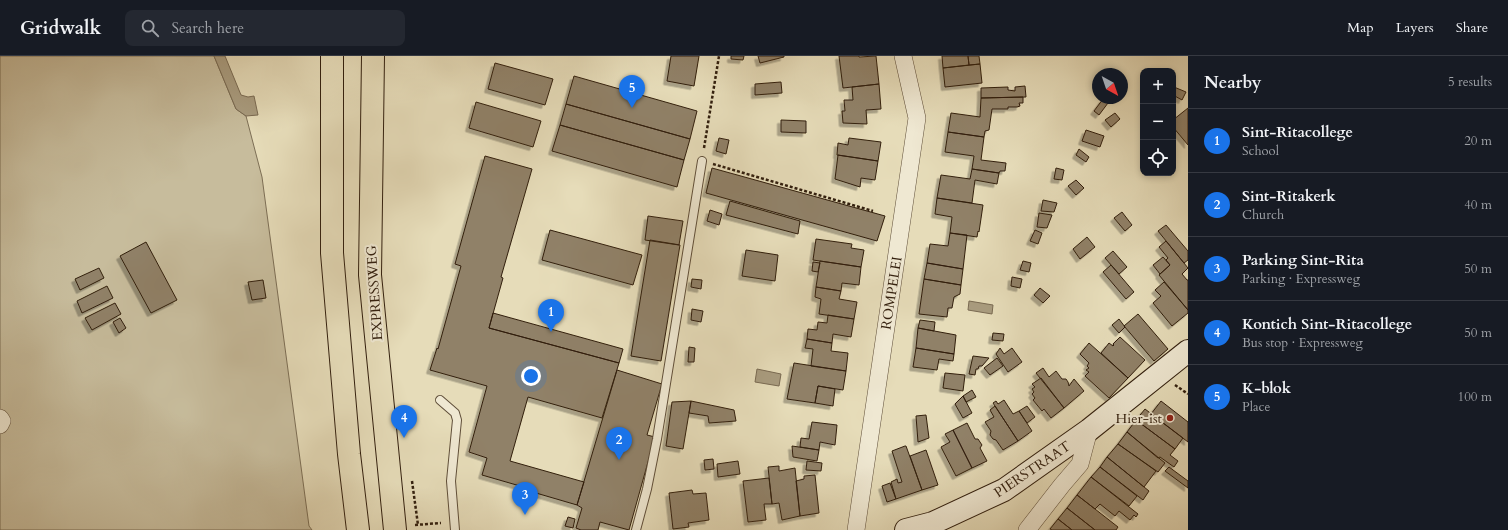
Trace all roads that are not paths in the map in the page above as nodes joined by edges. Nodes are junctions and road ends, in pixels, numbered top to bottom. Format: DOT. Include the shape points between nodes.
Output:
graph roads {
  1 [pos="332,56"];
  2 [pos="373,56"];
  3 [pos="903,56"];
  4 [pos="702,161"];
  5 [pos="1188,351"];
  6 [pos="440,400"];
  7 [pos="0,418"];
  8 [pos="0,425"];
  9 [pos="1089,430"];
  10 [pos="358,530"];
  11 [pos="395,530"];
  12 [pos="455,530"];
  13 [pos="636,530"];
  14 [pos="856,530"];
  15 [pos="906,530"];
  16 [pos="1027,530"];
  1 -- 10 [label="highway" via="332,253"];
  2 -- 11 [label="highway, EXPRESSWEG" via="370,275"];
  3 -- 14 [label="street, ROMPELEI" via="918,118"];
  4 -- 13 [label="lane" via="659,432"];
  5 -- 9 [label="street, PIERSTRAAT"];
  6 -- 12 [label="lane" via="455,413 457,420 451,481"];
  7 -- 8 [label="street"];
  9 -- 15 [label="street, PIERSTRAAT" via="1004,490 933,523"];
  9 -- 16 [label="street, PIERSTRAAT" via="1080,464"];
}
